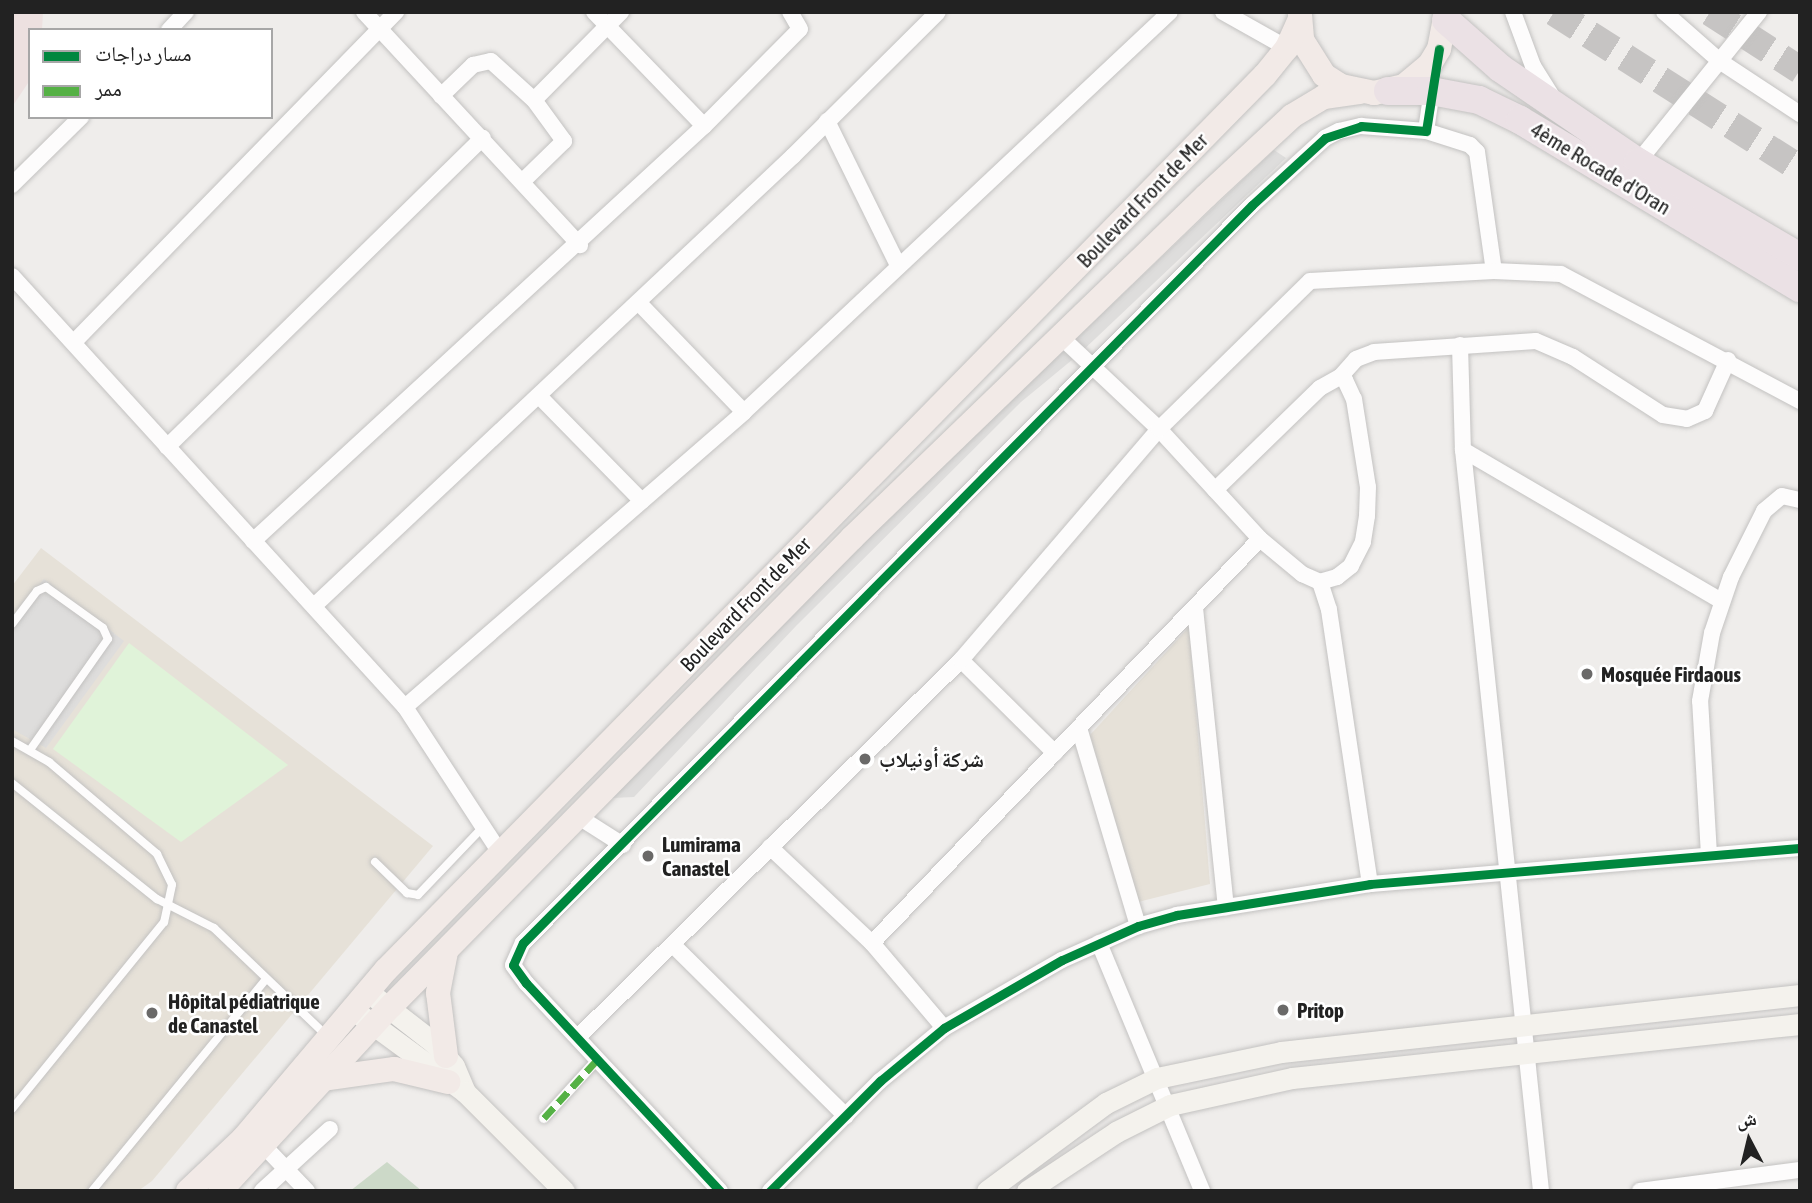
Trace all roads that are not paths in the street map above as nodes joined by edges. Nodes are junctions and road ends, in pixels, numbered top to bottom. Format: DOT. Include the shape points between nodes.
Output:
graph roads {
  1 [pos="186,12"];
  2 [pos="364,12"];
  3 [pos="396,12"];
  4 [pos="594,12"];
  5 [pos="621,12"];
  6 [pos="790,12"];
  7 [pos="937,12"];
  8 [pos="1170,12"];
  9 [pos="1223,12"];
  10 [pos="1513,12"];
  11 [pos="1664,12"];
  12 [pos="1759,12"];
  13 [pos="1446,14"];
  14 [pos="1300,16"];
  15 [pos="608,26"];
  16 [pos="171,28"];
  17 [pos="379,28"];
  18 [pos="1287,48"];
  19 [pos="1439,49"];
  20 [pos="1721,62"];
  21 [pos="1431,91"];
  22 [pos="1375,92"];
  23 [pos="441,96"];
  24 [pos="534,100"];
  25 [pos="1558,105"];
  26 [pos="1800,114"];
  27 [pos="79,119"];
  28 [pos="827,121"];
  29 [pos="704,126"];
  30 [pos="1426,131"];
  31 [pos="483,138"];
  32 [pos="1638,162"];
  33 [pos="523,181"];
  34 [pos="12,186"];
  35 [pos="580,245"];
  36 [pos="1800,257"];
  37 [pos="898,265"];
  38 [pos="1494,271"];
  39 [pos="12,276"];
  40 [pos="1800,288"];
  41 [pos="639,303"];
  42 [pos="1060,336"];
  43 [pos="75,341"];
  44 [pos="1460,345"];
  45 [pos="1728,360"];
  46 [pos="1094,369"];
  47 [pos="1340,377"];
  48 [pos="539,396"];
  49 [pos="1800,401"];
  50 [pos="744,412"];
  51 [pos="1159,429"];
  52 [pos="167,447"];
  53 [pos="1463,450"];
  54 [pos="1214,490"];
  55 [pos="1800,500"];
  56 [pos="642,501"];
  57 [pos="1260,539"];
  58 [pos="253,541"];
  59 [pos="1320,582"];
  60 [pos="1721,601"];
  61 [pos="314,606"];
  62 [pos="1195,608"];
  63 [pos="12,624"];
  64 [pos="961,660"];
  65 [pos="405,707"];
  66 [pos="1079,728"];
  67 [pos="12,741"];
  68 [pos="30,750"];
  69 [pos="1055,752"];
  70 [pos="12,783"];
  71 [pos="579,817"];
  72 [pos="483,827"];
  73 [pos="623,845"];
  74 [pos="770,847"];
  75 [pos="1800,848"];
  76 [pos="501,853"];
  77 [pos="1709,855"];
  78 [pos="374,862"];
  79 [pos="1508,873"];
  80 [pos="1370,884"];
  81 [pos="171,907"];
  82 [pos="1226,907"];
  83 [pos="1138,926"];
  84 [pos="872,943"];
  85 [pos="1099,943"];
  86 [pos="674,946"];
  87 [pos="446,952"];
  88 [pos="266,979"];
  89 [pos="1800,995"];
  90 [pos="359,1000"];
  91 [pos="383,1015"];
  92 [pos="1800,1024"];
  93 [pos="1524,1025"];
  94 [pos="944,1028"];
  95 [pos="578,1037"];
  96 [pos="337,1045"];
  97 [pos="1526,1052"];
  98 [pos="446,1056"];
  99 [pos="597,1060"];
  100 [pos="1157,1078"];
  101 [pos="322,1079"];
  102 [pos="456,1087"];
  103 [pos="12,1093"];
  104 [pos="20,1100"];
  105 [pos="1170,1105"];
  106 [pos="12,1110"];
  107 [pos="845,1116"];
  108 [pos="544,1118"];
  109 [pos="330,1129"];
  110 [pos="263,1145"];
  111 [pos="288,1168"];
  112 [pos="1800,1170"];
  113 [pos="92,1191"];
  114 [pos="188,1191"];
  115 [pos="220,1191"];
  116 [pos="262,1191"];
  117 [pos="307,1191"];
  118 [pos="564,1191"];
  119 [pos="720,1191"];
  120 [pos="770,1191"];
  121 [pos="987,1191"];
  122 [pos="1027,1191"];
  123 [pos="1202,1191"];
  124 [pos="1541,1191"];
  125 [pos="1640,1191"];
  1 -- 16 [label="street"];
  2 -- 17 [label="street"];
  3 -- 17 [label="street"];
  4 -- 15 [label="street"];
  5 -- 15 [label="street"];
  6 -- 29 [label="street" via="800,29"];
  7 -- 28 [label="street"];
  8 -- 37 [label="street"];
  9 -- 18 [label="street"];
  10 -- 25 [label="street" via="1533,66"];
  11 -- 20 [label="street"];
  12 -- 20 [label="street"];
  13 -- 19 [label="main road"];
  13 -- 25 [label="highway, 4ème Rocade d'Oran" via="1500,68"];
  14 -- 18 [label="main road, Boulevard Front de Mer"];
  14 -- 22 [label="main road" via="1302,40 1317,67 1341,86"];
  15 -- 24 [label="street"];
  15 -- 29 [label="street"];
  17 -- 23 [label="street"];
  17 -- 43 [label="street"];
  18 -- 76 [label="main road, Boulevard Front de Mer"];
  19 -- 21 [label="street"];
  19 -- 22 [label="main road" via="1418,76"];
  20 -- 26 [label="street"];
  20 -- 32 [label="street"];
  21 -- 22 [label="highway, 4ème Rocade d'Oran"];
  21 -- 30 [label="street"];
  21 -- 40 [label="highway, 4ème Rocade d'Oran" via="1479,100 1520,120"];
  22 -- 42 [label="main road" via="1324,97 1292,116"];
  23 -- 24 [label="street" via="473,65 491,61"];
  23 -- 31 [label="street"];
  24 -- 33 [label="street" via="564,141"];
  25 -- 32 [label="highway, 4ème Rocade d'Oran"];
  27 -- 34 [label="street"];
  28 -- 37 [label="street"];
  28 -- 41 [label="street"];
  29 -- 35 [label="street"];
  30 -- 38 [label="street" via="1470,145 1477,152"];
  30 -- 46 [label="street" via="1361,126 1325,138 1252,205"];
  31 -- 33 [label="street"];
  31 -- 52 [label="street"];
  32 -- 36 [label="highway, 4ème Rocade d'Oran"];
  33 -- 35 [label="street"];
  35 -- 58 [label="street"];
  37 -- 50 [label="street"];
  38 -- 45 [label="street" via="1544,271 1581,281"];
  38 -- 51 [label="street" via="1310,281"];
  39 -- 43 [label="street"];
  41 -- 48 [label="street"];
  41 -- 50 [label="street"];
  42 -- 46 [label="street"];
  42 -- 71 [label="main road" via="852,538"];
  43 -- 52 [label="street"];
  44 -- 45 [label="street" via="1512,340 1549,344 1663,415 1687,419 1705,411"];
  44 -- 47 [label="street" via="1374,352 1356,359"];
  44 -- 53 [label="street"];
  45 -- 49 [label="street"];
  46 -- 51 [label="street"];
  46 -- 73 [label="street" via="841,619"];
  47 -- 54 [label="street" via="1320,388"];
  47 -- 59 [label="street" via="1349,385 1353,399 1368,487 1367,516 1363,542 1351,566"];
  48 -- 56 [label="street"];
  48 -- 61 [label="street"];
  50 -- 56 [label="street"];
  51 -- 54 [label="street"];
  51 -- 64 [label="street"];
  52 -- 58 [label="street"];
  53 -- 60 [label="street"];
  53 -- 79 [label="street"];
  54 -- 57 [label="street"];
  55 -- 60 [label="street" via="1782,496 1769,503"];
  56 -- 65 [label="street"];
  57 -- 59 [label="street" via="1302,574"];
  57 -- 62 [label="street"];
  58 -- 61 [label="street"];
  59 -- 80 [label="street" via="1329,610"];
  60 -- 77 [label="street" via="1700,701"];
  61 -- 65 [label="street"];
  62 -- 66 [label="street"];
  62 -- 82 [label="street"];
  63 -- 68 [label="lane" via="37,591 46,587 103,628 108,639"];
  64 -- 69 [label="street"];
  64 -- 74 [label="street"];
  65 -- 72 [label="street"];
  66 -- 69 [label="street"];
  66 -- 83 [label="street"];
  67 -- 68 [label="lane"];
  68 -- 81 [label="lane" via="158,854 172,885"];
  69 -- 84 [label="street"];
  70 -- 81 [label="lane"];
  71 -- 73 [label="street"];
  71 -- 87 [label="main road"];
  72 -- 76 [label="street"];
  72 -- 78 [label="lane" via="418,895 407,892"];
  73 -- 95 [label="street" via="523,943 513,965"];
  74 -- 84 [label="street"];
  74 -- 86 [label="street"];
  75 -- 77 [label="street"];
  76 -- 90 [label="main road, Boulevard Front de Mer"];
  77 -- 79 [label="street"];
  79 -- 80 [label="street"];
  79 -- 93 [label="street"];
  80 -- 82 [label="street"];
  81 -- 88 [label="lane" via="214,928"];
  81 -- 104 [label="lane" via="164,922"];
  82 -- 83 [label="street"];
  83 -- 85 [label="street"];
  84 -- 94 [label="street"];
  85 -- 94 [label="street"];
  85 -- 100 [label="street"];
  86 -- 95 [label="street"];
  86 -- 107 [label="street"];
  87 -- 91 [label="main road"];
  87 -- 98 [label="main road" via="438,1004"];
  88 -- 96 [label="lane"];
  88 -- 113 [label="lane"];
  89 -- 93 [label="main road"];
  90 -- 91 [label="main road"];
  90 -- 96 [label="main road, Boulevard Front de Mer"];
  91 -- 96 [label="main road"];
  91 -- 98 [label="main road"];
  91 -- 102 [label="main road"];
  92 -- 97 [label="main road"];
  93 -- 97 [label="street"];
  93 -- 100 [label="main road" via="1281,1052"];
  94 -- 107 [label="street"];
  95 -- 99 [label="street"];
  96 -- 101 [label="main road"];
  96 -- 114 [label="main road, Boulevard Front de Mer"];
  97 -- 105 [label="main road" via="1292,1078"];
  97 -- 124 [label="street"];
  98 -- 102 [label="main road"];
  99 -- 108 [label="street"];
  99 -- 119 [label="street"];
  100 -- 105 [label="street"];
  100 -- 121 [label="main road" via="1106,1103"];
  101 -- 102 [label="main road" via="394,1069"];
  101 -- 110 [label="main road"];
  102 -- 118 [label="main road"];
  103 -- 104 [label="lane"];
  104 -- 106 [label="lane"];
  105 -- 122 [label="main road" via="1116,1132"];
  105 -- 123 [label="street"];
  107 -- 120 [label="street"];
  109 -- 111 [label="street"];
  110 -- 111 [label="street"];
  110 -- 115 [label="main road"];
  111 -- 116 [label="street"];
  111 -- 117 [label="street"];
  112 -- 125 [label="street"];
}
